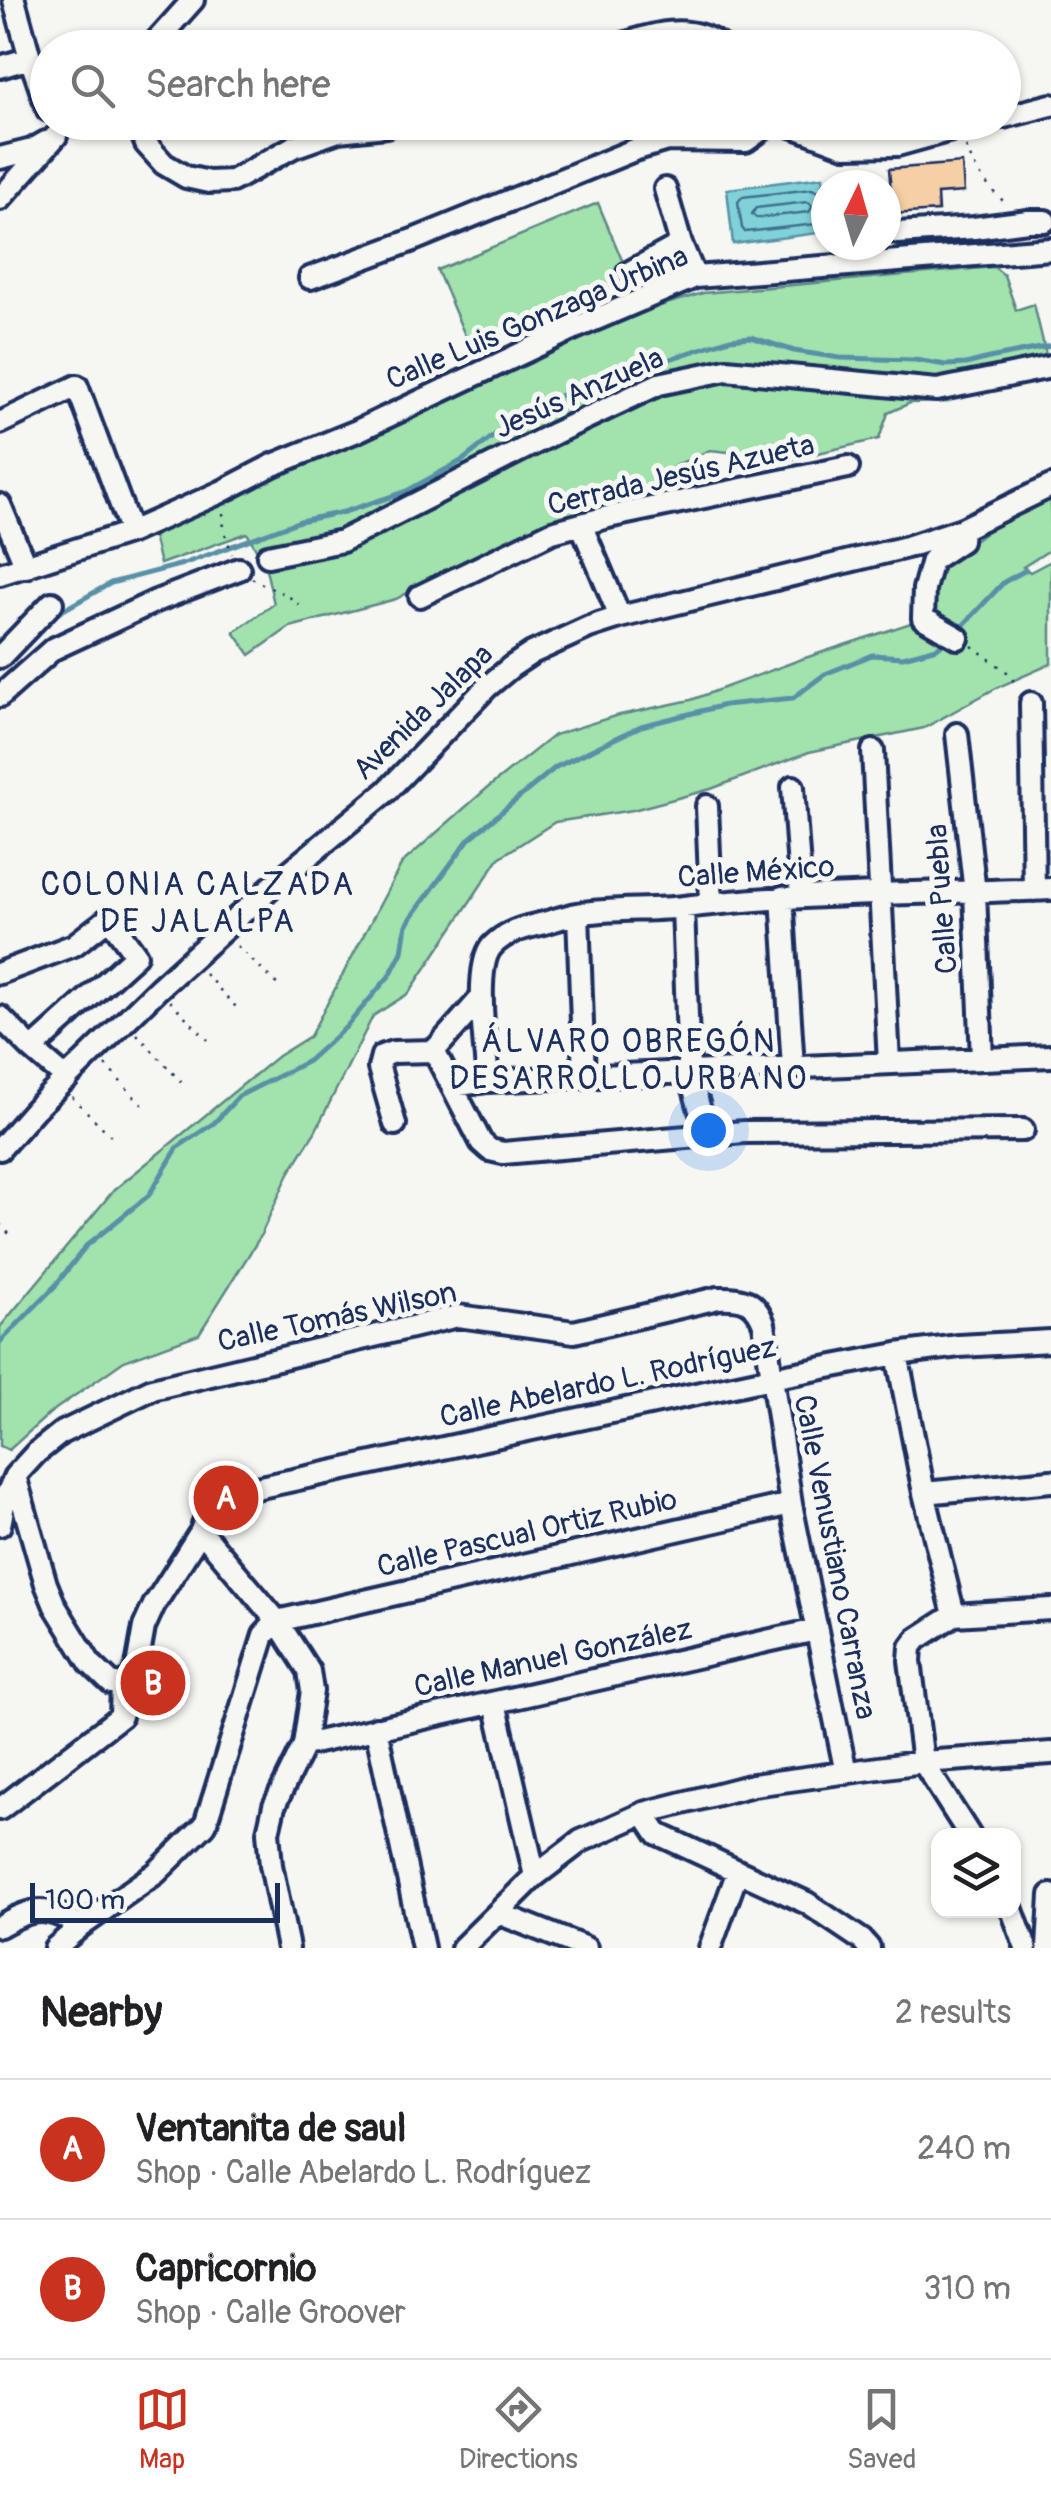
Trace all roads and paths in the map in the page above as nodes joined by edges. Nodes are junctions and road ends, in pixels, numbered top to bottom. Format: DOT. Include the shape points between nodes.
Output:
graph roads {
  1 [pos="14,0"];
  2 [pos="194,0"];
  3 [pos="166,30"];
  4 [pos="30,58"];
  5 [pos="0,67"];
  6 [pos="1051,105"];
  7 [pos="1021,113"];
  8 [pos="42,140"];
  9 [pos="46,140"];
  10 [pos="144,140"];
  11 [pos="311,140"];
  12 [pos="667,140"];
  13 [pos="667,140"];
  14 [pos="747,140"];
  15 [pos="829,140"];
  16 [pos="914,140"];
  17 [pos="971,140"];
  18 [pos="0,158"];
  19 [pos="665,189"];
  20 [pos="0,199"];
  21 [pos="1044,224"];
  22 [pos="901,233"];
  23 [pos="680,244"];
  24 [pos="1051,249"];
  25 [pos="628,274"];
  26 [pos="695,277"];
  27 [pos="310,278"];
  28 [pos="1051,367"];
  29 [pos="0,423"];
  30 [pos="848,467"];
  31 [pos="1051,486"];
  32 [pos="0,505"];
  33 [pos="581,524"];
  34 [pos="962,529"];
  35 [pos="224,530"];
  36 [pos="131,532"];
  37 [pos="268,556"];
  38 [pos="235,560"];
  39 [pos="26,567"];
  40 [pos="0,574"];
  41 [pos="262,586"];
  42 [pos="420,596"];
  43 [pos="52,602"];
  44 [pos="302,608"];
  45 [pos="620,617"];
  46 [pos="958,638"];
  47 [pos="0,657"];
  48 [pos="0,696"];
  49 [pos="1031,703"];
  50 [pos="957,734"];
  51 [pos="873,751"];
  52 [pos="793,787"];
  53 [pos="707,806"];
  54 [pos="1042,890"];
  55 [pos="975,893"];
  56 [pos="880,894"];
  57 [pos="792,897"];
  58 [pos="711,902"];
  59 [pos="683,907"];
  60 [pos="578,914"];
  61 [pos="222,930"];
  62 [pos="190,959"];
  63 [pos="0,974"];
  64 [pos="158,989"];
  65 [pos="282,989"];
  66 [pos="482,997"];
  67 [pos="236,1006"];
  68 [pos="0,1017"];
  69 [pos="126,1022"];
  70 [pos="208,1040"];
  71 [pos="32,1049"];
  72 [pos="434,1051"];
  73 [pos="94,1053"];
  74 [pos="1051,1056"];
  75 [pos="982,1059"];
  76 [pos="889,1062"];
  77 [pos="793,1068"];
  78 [pos="689,1071"];
  79 [pos="584,1076"];
  80 [pos="488,1081"];
  81 [pos="64,1082"];
  82 [pos="183,1084"];
  83 [pos="452,1086"];
  84 [pos="146,1110"];
  85 [pos="395,1124"];
  86 [pos="1024,1130"];
  87 [pos="707,1135"];
  88 [pos="116,1141"];
  89 [pos="0,1148"];
  90 [pos="0,1224"];
  91 [pos="12,1237"];
  92 [pos="746,1300"];
  93 [pos="1051,1341"];
  94 [pos="898,1354"];
  95 [pos="771,1378"];
  96 [pos="15,1476"];
  97 [pos="1051,1481"];
  98 [pos="924,1493"];
  99 [pos="791,1504"];
  100 [pos="0,1526"];
  101 [pos="201,1532"];
  102 [pos="1051,1609"];
  103 [pos="954,1615"];
  104 [pos="276,1621"];
  105 [pos="816,1630"];
  106 [pos="122,1684"];
  107 [pos="495,1702"];
  108 [pos="376,1728"];
  109 [pos="304,1745"];
  110 [pos="1051,1753"];
  111 [pos="924,1762"];
  112 [pos="846,1772"];
  113 [pos="0,1809"];
  114 [pos="644,1813"];
  115 [pos="965,1828"];
  116 [pos="738,1870"];
  117 [pos="535,1876"];
  118 [pos="1051,1896"];
  119 [pos="498,1913"];
  120 [pos="1015,1918"];
  121 [pos="0,1926"];
  122 [pos="69,1940"];
  123 [pos="288,1948"];
  124 [pos="423,1948"];
  125 [pos="462,1948"];
  126 [pos="586,1948"];
  127 [pos="710,1948"];
  128 [pos="868,1948"];
  129 [pos="1026,1948"];
  130 [pos="1048,1948"];
  1 -- 4 [label="street"];
  2 -- 3 [label="street"];
  4 -- 5 [label="street"];
  6 -- 7 [label="street"];
  8 -- 18 [label="street" via="32,150"];
  9 -- 20 [label="street"];
  10 -- 11 [label="street" via="164,164 186,176 232,182"];
  12 -- 27 [label="street"];
  13 -- 14 [label="street"];
  15 -- 16 [label="street" via="845,146"];
  17 -- 21 [label="path" via="972,164 993,193"];
  19 -- 23 [label="street"];
  21 -- 22 [label="street"];
  23 -- 25 [label="street"];
  23 -- 26 [label="street"];
  24 -- 26 [label="street, Calle Luis Gonzaga Urbina"];
  26 -- 36 [label="street, Calle Luis Gonzaga Urbina"];
  28 -- 37 [label="street, Jesús Anzuela" via="937,390 726,370 659,384 342,541"];
  29 -- 36 [label="street" via="77,386"];
  30 -- 33 [label="street, Cerrada Jesús Azueta"];
  31 -- 34 [label="street, Avenida Jalapa"];
  32 -- 39 [label="street"];
  33 -- 42 [label="street, Cerrada Jesús Azueta"];
  33 -- 45 [label="street"];
  34 -- 45 [label="street, Avenida Jalapa"];
  34 -- 46 [label="street" via="961,541 932,560 924,589 923,618"];
  35 -- 38 [label="path"];
  36 -- 39 [label="street, Calle Luis Gonzaga Urbina"];
  38 -- 48 [label="street" via="53,649"];
  39 -- 40 [label="street, Calle Luis Gonzaga Urbina"];
  41 -- 44 [label="path" via="292,596"];
  43 -- 47 [label="street"];
  45 -- 61 [label="street, Avenida Jalapa" via="511,666 386,791"];
  46 -- 49 [label="path" via="1006,672"];
  49 -- 54 [label="street"];
  50 -- 55 [label="street, Calle Puebla"];
  51 -- 56 [label="street"];
  52 -- 57 [label="street"];
  53 -- 58 [label="street"];
  54 -- 55 [label="street, Calle México"];
  55 -- 56 [label="street, Calle México"];
  55 -- 75 [label="street, Calle Puebla"];
  56 -- 57 [label="street, Calle México"];
  56 -- 76 [label="street"];
  57 -- 58 [label="street, Calle México"];
  57 -- 77 [label="street"];
  58 -- 59 [label="street, Calle México"];
  59 -- 60 [label="street, Calle México"];
  59 -- 78 [label="street"];
  60 -- 66 [label="street, Calle México" via="502,937 489,949"];
  60 -- 79 [label="street"];
  61 -- 62 [label="street, Avenida Jalapa"];
  61 -- 65 [label="path"];
  62 -- 64 [label="street, Avenida Jalapa"];
  62 -- 67 [label="path"];
  63 -- 71 [label="street" via="74,945 109,918 136,955"];
  64 -- 69 [label="street, Avenida Jalapa"];
  64 -- 70 [label="path"];
  66 -- 72 [label="street"];
  66 -- 80 [label="street"];
  68 -- 71 [label="street"];
  69 -- 73 [label="street, Avenida Jalapa"];
  69 -- 82 [label="path"];
  71 -- 81 [label="street"];
  72 -- 83 [label="street"];
  72 -- 85 [label="street" via="382,1056 378,1068"];
  73 -- 81 [label="street, Avenida Jalapa"];
  73 -- 84 [label="path"];
  74 -- 75 [label="street"];
  75 -- 76 [label="street"];
  76 -- 77 [label="street"];
  77 -- 78 [label="street"];
  78 -- 79 [label="street"];
  78 -- 87 [label="street"];
  79 -- 80 [label="street"];
  80 -- 83 [label="street"];
  81 -- 88 [label="path"];
  81 -- 89 [label="street, Avenida Jalapa"];
  83 -- 87 [label="street" via="490,1150"];
  86 -- 87 [label="street"];
  90 -- 91 [label="path"];
  92 -- 95 [label="street, Calle Venustiano Carranza" via="764,1324"];
  92 -- 96 [label="street, Calle Tomás Wilson" via="718,1298 574,1332 458,1316 152,1389 61,1432"];
  93 -- 94 [label="street, Calle Abelardo L. Rodríguez"];
  94 -- 95 [label="street, Calle Abelardo L. Rodríguez"];
  94 -- 98 [label="street"];
  95 -- 99 [label="street, Calle Venustiano Carranza"];
  95 -- 101 [label="street, Calle Abelardo L. Rodríguez" via="223,1495 210,1506"];
  96 -- 100 [label="street, Calle Tomás Wilson"];
  96 -- 106 [label="street" via="55,1606 90,1663 111,1684"];
  97 -- 98 [label="street"];
  98 -- 103 [label="street"];
  99 -- 104 [label="street, Calle Pascual Ortiz Rubio"];
  99 -- 105 [label="street, Calle Venustiano Carranza"];
  101 -- 104 [label="street"];
  101 -- 106 [label="street, Calle Abelardo L. Rodríguez" via="154,1605 132,1678"];
  102 -- 103 [label="street"];
  103 -- 111 [label="street" via="911,1647"];
  104 -- 109 [label="street" via="309,1671"];
  104 -- 122 [label="street" via="264,1635 206,1825"];
  105 -- 107 [label="street, Calle Manuel González"];
  105 -- 112 [label="street, Calle Venustiano Carranza"];
  106 -- 113 [label="street, Calle Abelardo L. Rodríguez" via="121,1716"];
  107 -- 108 [label="street, Calle Manuel González"];
  107 -- 117 [label="street"];
  108 -- 109 [label="street, Calle Manuel González"];
  108 -- 124 [label="street"];
  109 -- 123 [label="street" via="268,1832"];
  110 -- 111 [label="street"];
  111 -- 112 [label="street"];
  111 -- 115 [label="street"];
  112 -- 114 [label="street" via="753,1785"];
  114 -- 116 [label="street" via="658,1834"];
  114 -- 117 [label="street" via="581,1841"];
  116 -- 127 [label="street"];
  116 -- 128 [label="street" via="806,1903"];
  117 -- 119 [label="street"];
  118 -- 130 [label="street"];
  119 -- 125 [label="street"];
  119 -- 126 [label="street"];
  120 -- 129 [label="street"];
  121 -- 122 [label="street" via="35,1911 58,1913"];
}
